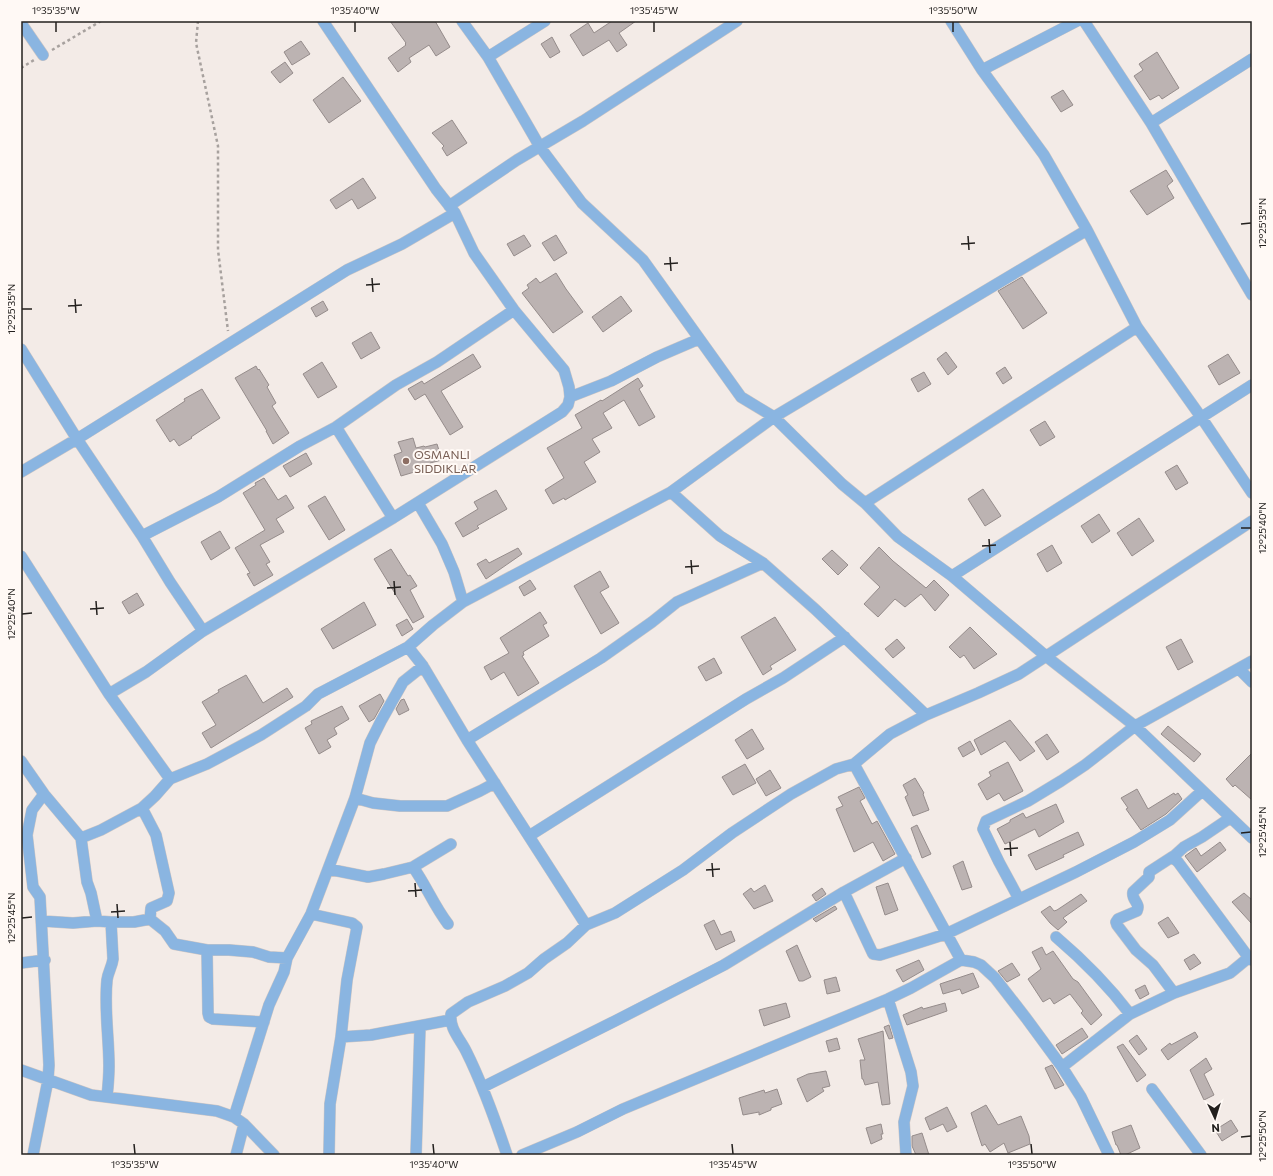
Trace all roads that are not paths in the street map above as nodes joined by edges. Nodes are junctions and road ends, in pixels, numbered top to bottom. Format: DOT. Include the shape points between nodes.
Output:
graph roads {
  1 [pos="323,21"];
  2 [pos="462,21"];
  3 [pos="545,21"];
  4 [pos="737,21"];
  5 [pos="951,21"];
  6 [pos="1077,21"];
  7 [pos="1084,21"];
  8 [pos="21,23"];
  9 [pos="43,55"];
  10 [pos="488,57"];
  11 [pos="1250,64"];
  12 [pos="982,70"];
  13 [pos="1151,123"];
  14 [pos="540,147"];
  15 [pos="452,209"];
  16 [pos="1087,230"];
  17 [pos="1252,295"];
  18 [pos="514,310"];
  19 [pos="1138,327"];
  20 [pos="699,339"];
  21 [pos="21,349"];
  22 [pos="1252,384"];
  23 [pos="570,396"];
  24 [pos="774,417"];
  25 [pos="1201,417"];
  26 [pos="336,427"];
  27 [pos="78,439"];
  28 [pos="21,472"];
  29 [pos="671,492"];
  30 [pos="1252,493"];
  31 [pos="418,503"];
  32 [pos="865,503"];
  33 [pos="393,518"];
  34 [pos="1252,520"];
  35 [pos="142,536"];
  36 [pos="21,556"];
  37 [pos="763,563"];
  38 [pos="952,576"];
  39 [pos="463,602"];
  40 [pos="203,631"];
  41 [pos="845,637"];
  42 [pos="408,647"];
  43 [pos="1047,657"];
  44 [pos="1252,661"];
  45 [pos="423,666"];
  46 [pos="1239,669"];
  47 [pos="1252,682"];
  48 [pos="109,694"];
  49 [pos="926,715"];
  50 [pos="1135,726"];
  51 [pos="467,740"];
  52 [pos="21,761"];
  53 [pos="854,764"];
  54 [pos="170,779"];
  55 [pos="495,783"];
  56 [pos="1202,791"];
  57 [pos="44,794"];
  58 [pos="355,798"];
  59 [pos="142,808"];
  60 [pos="1230,818"];
  61 [pos="529,836"];
  62 [pos="81,838"];
  63 [pos="1252,838"];
  64 [pos="451,844"];
  65 [pos="1173,857"];
  66 [pos="906,858"];
  67 [pos="413,866"];
  68 [pos="328,869"];
  69 [pos="844,892"];
  70 [pos="1019,899"];
  71 [pos="311,914"];
  72 [pos="150,919"];
  73 [pos="42,921"];
  74 [pos="97,921"];
  75 [pos="111,922"];
  76 [pos="448,924"];
  77 [pos="586,925"];
  78 [pos="946,934"];
  79 [pos="1056,937"];
  80 [pos="208,950"];
  81 [pos="287,958"];
  82 [pos="1250,959"];
  83 [pos="45,960"];
  84 [pos="961,960"];
  85 [pos="21,963"];
  86 [pos="1174,993"];
  87 [pos="888,999"];
  88 [pos="1130,1014"];
  89 [pos="450,1020"];
  90 [pos="264,1022"];
  91 [pos="420,1027"];
  92 [pos="342,1037"];
  93 [pos="1062,1067"];
  94 [pos="21,1070"];
  95 [pos="48,1080"];
  96 [pos="483,1087"];
  97 [pos="1152,1089"];
  98 [pos="107,1097"];
  99 [pos="234,1117"];
  100 [pos="244,1124"];
  101 [pos="33,1155"];
  102 [pos="236,1155"];
  103 [pos="274,1155"];
  104 [pos="329,1155"];
  105 [pos="416,1155"];
  106 [pos="506,1155"];
  107 [pos="522,1155"];
  108 [pos="906,1155"];
  109 [pos="1109,1155"];
  110 [pos="1201,1155"];
  1 -- 15 [label="street" via="436,190"];
  2 -- 10 [label="street"];
  3 -- 10 [label="street"];
  4 -- 14 [label="street"];
  5 -- 12 [label="street"];
  6 -- 12 [label="street"];
  7 -- 13 [label="street"];
  8 -- 9 [label="street"];
  10 -- 14 [label="street"];
  11 -- 13 [label="street"];
  12 -- 16 [label="street" via="1044,155"];
  13 -- 17 [label="street"];
  14 -- 15 [label="street"];
  14 -- 20 [label="street" via="582,203 643,260"];
  15 -- 18 [label="street" via="474,253"];
  15 -- 27 [label="street" via="402,244 348,270"];
  16 -- 19 [label="street"];
  16 -- 24 [label="street"];
  18 -- 23 [label="street" via="564,370"];
  18 -- 26 [label="street" via="437,362 396,385"];
  19 -- 25 [label="street"];
  19 -- 32 [label="street"];
  20 -- 23 [label="street" via="611,381"];
  20 -- 24 [label="street" via="741,397"];
  21 -- 27 [label="street"];
  22 -- 25 [label="street"];
  23 -- 31 [label="street" via="568,406 562,412"];
  24 -- 29 [label="street"];
  24 -- 32 [label="street"];
  25 -- 30 [label="street"];
  25 -- 38 [label="street"];
  26 -- 33 [label="street"];
  26 -- 35 [label="street" via="300,446 218,497"];
  27 -- 28 [label="street"];
  27 -- 35 [label="street"];
  29 -- 37 [label="street" via="720,536"];
  29 -- 39 [label="street"];
  31 -- 33 [label="street"];
  31 -- 39 [label="street" via="442,544"];
  32 -- 38 [label="street" via="898,537"];
  33 -- 40 [label="street"];
  34 -- 43 [label="street"];
  35 -- 40 [label="street"];
  36 -- 48 [label="street"];
  37 -- 41 [label="street"];
  37 -- 51 [label="street" via="677,602 601,658"];
  38 -- 43 [label="street"];
  39 -- 42 [label="street"];
  40 -- 48 [label="street" via="146,672"];
  41 -- 49 [label="street"];
  41 -- 61 [label="street"];
  42 -- 45 [label="street"];
  42 -- 54 [label="street" via="318,694 306,706 261,735 207,764"];
  43 -- 49 [label="street" via="1019,674"];
  43 -- 50 [label="street"];
  44 -- 46 [label="street"];
  45 -- 51 [label="street"];
  45 -- 58 [label="street" via="403,682 381,721 370,743"];
  46 -- 47 [label="street"];
  46 -- 50 [label="street"];
  48 -- 54 [label="street"];
  49 -- 53 [label="street" via="890,734"];
  50 -- 56 [label="street"];
  50 -- 70 [label="street" via="1061,781 1028,801 986,821 983,829"];
  51 -- 55 [label="street"];
  52 -- 57 [label="street"];
  53 -- 66 [label="street"];
  53 -- 77 [label="street" via="836,770 791,794 615,913"];
  54 -- 59 [label="street"];
  55 -- 58 [label="street" via="447,806 400,806"];
  55 -- 61 [label="street"];
  56 -- 60 [label="street"];
  56 -- 70 [label="street" via="1170,820 1134,842"];
  57 -- 62 [label="street"];
  57 -- 73 [label="street" via="32,810 27,835 33,887 40,897"];
  58 -- 68 [label="street"];
  59 -- 62 [label="street"];
  59 -- 72 [label="street" via="156,835 169,893 167,901 151,908"];
  60 -- 63 [label="street"];
  60 -- 65 [label="street" via="1184,847"];
  61 -- 77 [label="street"];
  62 -- 74 [label="street" via="87,882"];
  64 -- 67 [label="street"];
  65 -- 82 [label="street"];
  65 -- 86 [label="street" via="1149,872 1149,878 1133,892 1133,898 1138,904 1137,911 1116,922 1136,950 1153,965"];
  66 -- 69 [label="street"];
  66 -- 78 [label="street"];
  67 -- 68 [label="street" via="368,877"];
  67 -- 76 [label="street"];
  68 -- 71 [label="street"];
  69 -- 78 [label="street" via="873,954 880,956"];
  69 -- 96 [label="street" via="724,965"];
  70 -- 78 [label="street"];
  71 -- 81 [label="street"];
  71 -- 92 [label="street" via="352,923 357,927 347,980"];
  72 -- 75 [label="street"];
  72 -- 80 [label="street" via="165,931 174,944"];
  73 -- 74 [label="street"];
  73 -- 83 [label="street"];
  74 -- 75 [label="street"];
  75 -- 98 [label="street" via="113,959 107,980"];
  77 -- 89 [label="street" via="528,973 506,986 468,1002 451,1014"];
  78 -- 84 [label="street"];
  79 -- 88 [label="street" via="1096,973"];
  80 -- 81 [label="street" via="253,952 269,957"];
  80 -- 90 [label="street" via="209,1017"];
  81 -- 90 [label="street"];
  82 -- 86 [label="street" via="1230,974"];
  83 -- 85 [label="street"];
  83 -- 95 [label="street"];
  84 -- 87 [label="street"];
  84 -- 93 [label="street" via="981,965 995,978"];
  86 -- 88 [label="street"];
  87 -- 107 [label="street"];
  87 -- 108 [label="street" via="913,1086 904,1122"];
  88 -- 93 [label="street"];
  89 -- 91 [label="street"];
  89 -- 96 [label="street"];
  90 -- 99 [label="street"];
  91 -- 92 [label="street"];
  91 -- 105 [label="street"];
  92 -- 104 [label="street" via="330,1104"];
  93 -- 109 [label="street" via="1081,1097"];
  94 -- 95 [label="street"];
  95 -- 98 [label="street" via="91,1095"];
  95 -- 101 [label="street"];
  96 -- 106 [label="street"];
  97 -- 110 [label="street"];
  98 -- 99 [label="street" via="200,1108"];
  99 -- 100 [label="street"];
  100 -- 102 [label="street"];
  100 -- 103 [label="street"];
}
